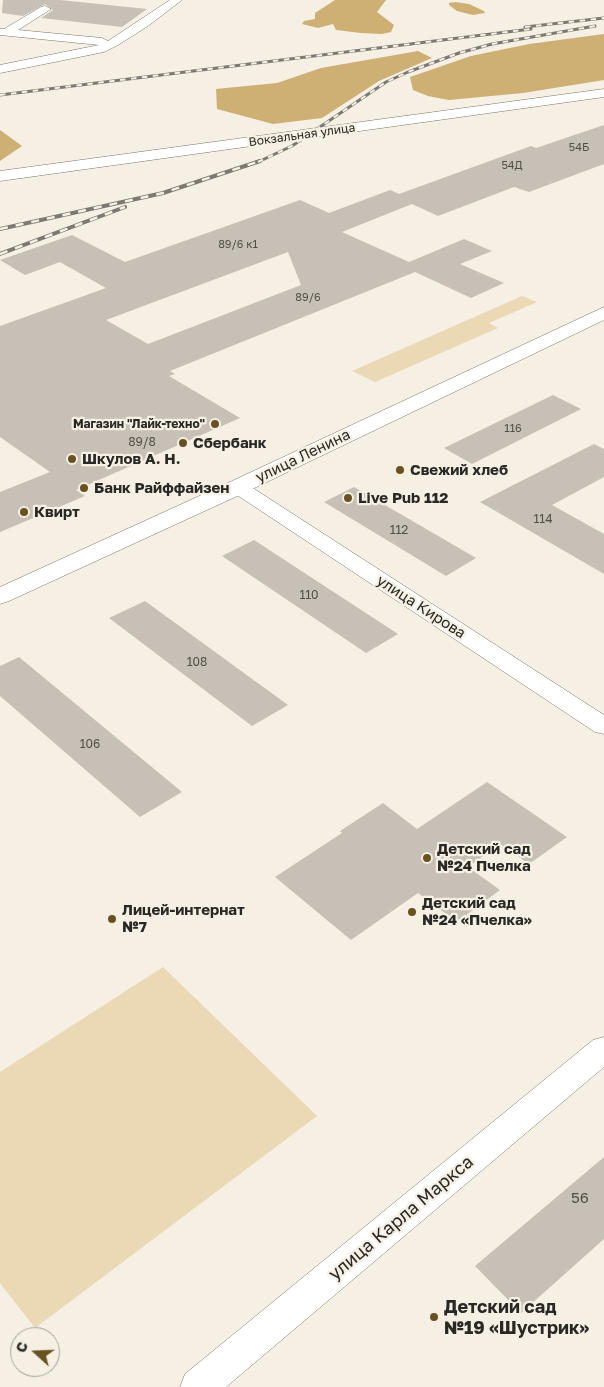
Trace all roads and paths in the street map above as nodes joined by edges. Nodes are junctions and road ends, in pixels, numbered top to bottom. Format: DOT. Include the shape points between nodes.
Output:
graph roads {
  1 [pos="177,0"];
  2 [pos="45,9"];
  3 [pos="3,32"];
  4 [pos="114,43"];
  5 [pos="0,69"];
  6 [pos="604,93"];
  7 [pos="0,176"];
  8 [pos="604,313"];
  9 [pos="238,488"];
  10 [pos="0,596"];
  11 [pos="604,726"];
  12 [pos="604,1049"];
  13 [pos="198,1387"];
  1 -- 4 [label="street"];
  2 -- 3 [label="street"];
  3 -- 4 [label="street"];
  4 -- 5 [label="street" via="83,54"];
  6 -- 7 [label="main road, Вокзальная улица"];
  8 -- 9 [label="main road, улица Ленина"];
  9 -- 10 [label="main road, улица Ленина"];
  9 -- 11 [label="street, улица Кирова"];
  12 -- 13 [label="street, улица Карла Маркса"];
}
